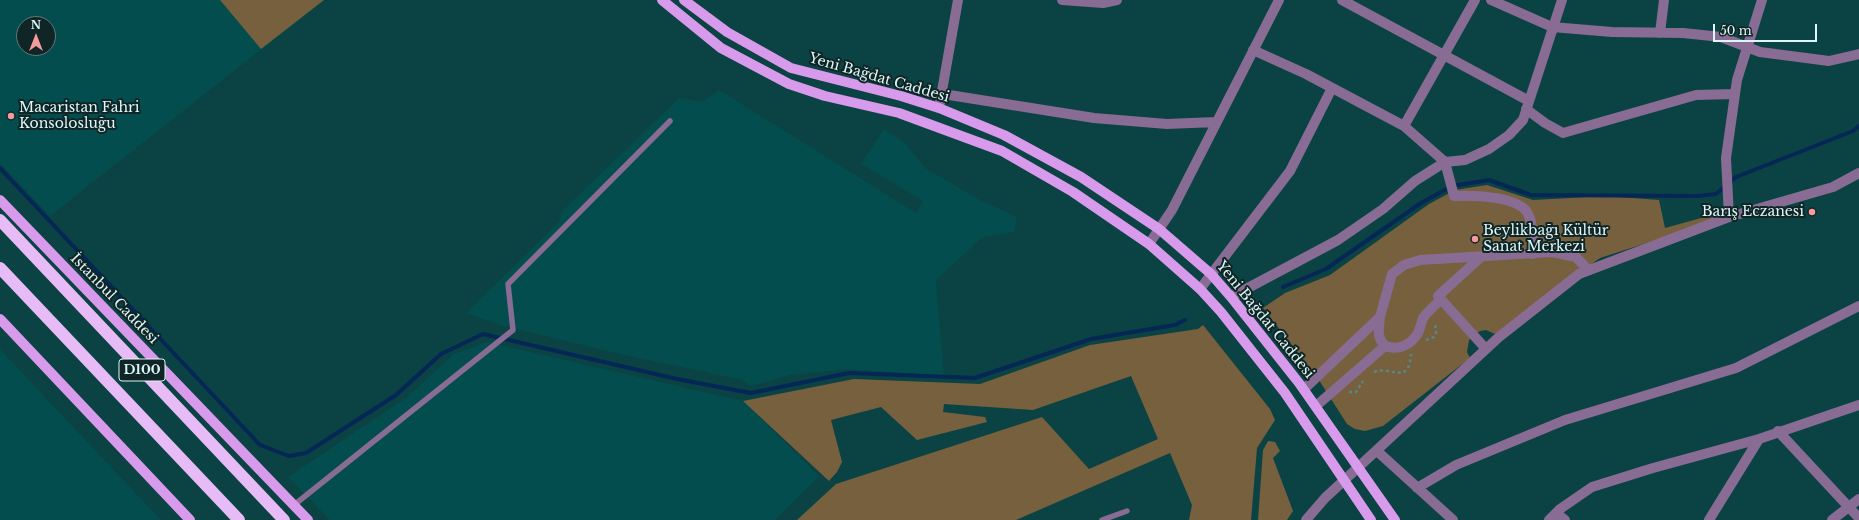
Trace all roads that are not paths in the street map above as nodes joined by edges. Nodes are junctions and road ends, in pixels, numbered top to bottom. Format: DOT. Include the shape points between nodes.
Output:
graph roads {
  1 [pos="662,0"];
  2 [pos="684,0"];
  3 [pos="958,0"];
  4 [pos="1062,0"];
  5 [pos="1117,0"];
  6 [pos="1279,0"];
  7 [pos="1342,0"];
  8 [pos="1475,0"];
  9 [pos="1491,0"];
  10 [pos="1562,0"];
  11 [pos="1664,0"];
  12 [pos="1762,0"];
  13 [pos="1552,27"];
  14 [pos="1660,33"];
  15 [pos="1748,47"];
  16 [pos="1253,50"];
  17 [pos="1859,54"];
  18 [pos="1444,55"];
  19 [pos="1332,88"];
  20 [pos="943,94"];
  21 [pos="1735,94"];
  22 [pos="1528,105"];
  23 [pos="939,108"];
  24 [pos="670,121"];
  25 [pos="1216,122"];
  26 [pos="1404,126"];
  27 [pos="1445,162"];
  28 [pos="1859,173"];
  29 [pos="0,200"];
  30 [pos="1729,217"];
  31 [pos="0,220"];
  32 [pos="1159,229"];
  33 [pos="1150,244"];
  34 [pos="1533,254"];
  35 [pos="1481,257"];
  36 [pos="0,268"];
  37 [pos="1588,270"];
  38 [pos="1211,274"];
  39 [pos="1200,289"];
  40 [pos="1231,297"];
  41 [pos="1441,300"];
  42 [pos="1859,306"];
  43 [pos="1380,317"];
  44 [pos="0,319"];
  45 [pos="1385,346"];
  46 [pos="1486,349"];
  47 [pos="1304,390"];
  48 [pos="1859,405"];
  49 [pos="1316,406"];
  50 [pos="1778,431"];
  51 [pos="1759,439"];
  52 [pos="1377,451"];
  53 [pos="1359,467"];
  54 [pos="1344,482"];
  55 [pos="1417,488"];
  56 [pos="259,494"];
  57 [pos="1859,500"];
  58 [pos="294,505"];
  59 [pos="1847,507"];
  60 [pos="1127,511"];
  61 [pos="1552,517"];
  62 [pos="1859,518"];
  63 [pos="190,520"];
  64 [pos="239,520"];
  65 [pos="284,520"];
  66 [pos="288,520"];
  67 [pos="308,520"];
  68 [pos="1102,520"];
  69 [pos="1306,520"];
  70 [pos="1372,520"];
  71 [pos="1395,520"];
  72 [pos="1453,520"];
  73 [pos="1565,520"];
  74 [pos="1709,520"];
  75 [pos="1832,520"];
  1 -- 33 [label="main road, Yeni Bağdat Caddesi" via="720,48 789,84 824,96 899,113 1002,151 1073,192"];
  2 -- 23 [label="main road, Yeni Bağdat Caddesi" via="727,32 791,68"];
  3 -- 20 [label="street"];
  4 -- 5 [label="street" via="1104,3"];
  6 -- 16 [label="street"];
  7 -- 18 [label="street"];
  8 -- 18 [label="street"];
  9 -- 13 [label="street"];
  10 -- 13 [label="street"];
  11 -- 14 [label="street"];
  12 -- 15 [label="street"];
  13 -- 14 [label="street"];
  13 -- 22 [label="street"];
  14 -- 15 [label="street" via="1722,37"];
  15 -- 17 [label="street" via="1760,52 1829,61"];
  15 -- 21 [label="street"];
  16 -- 19 [label="street"];
  16 -- 25 [label="street"];
  18 -- 22 [label="street"];
  18 -- 26 [label="street"];
  19 -- 26 [label="street"];
  19 -- 38 [label="street" via="1290,171"];
  20 -- 23 [label="street"];
  20 -- 25 [label="street" via="1094,118 1167,124"];
  21 -- 22 [label="street" via="1696,95 1563,133 1544,123"];
  21 -- 30 [label="street" via="1726,158"];
  22 -- 27 [label="street" via="1523,120 1509,135 1489,149 1465,160"];
  23 -- 32 [label="main road, Yeni Bağdat Caddesi" via="1004,135 1081,177"];
  24 -- 58 [label="lane" via="508,284 513,330"];
  25 -- 32 [label="street" via="1172,210"];
  26 -- 27 [label="street"];
  27 -- 34 [label="street" via="1454,196 1487,197 1518,204 1524,208 1531,221"];
  27 -- 40 [label="street" via="1415,181 1383,209 1338,240"];
  28 -- 30 [label="street" via="1833,187"];
  29 -- 58 [label="main road, İstanbul Caddesi"];
  30 -- 37 [label="street"];
  31 -- 56 [label="highway, D100 / D100"];
  32 -- 33 [label="street"];
  32 -- 38 [label="main road, Yeni Bağdat Caddesi"];
  33 -- 39 [label="main road, Yeni Bağdat Caddesi"];
  34 -- 35 [label="street"];
  34 -- 37 [label="street" via="1552,252 1576,257"];
  35 -- 41 [label="street" via="1438,296"];
  35 -- 43 [label="street" via="1420,260 1404,265 1392,274"];
  36 -- 64 [label="highway, D100 / D100"];
  37 -- 46 [label="street" via="1579,274"];
  38 -- 39 [label="street"];
  38 -- 40 [label="main road, Yeni Bağdat Caddesi"];
  39 -- 54 [label="main road, Yeni Bağdat Caddesi" via="1285,393"];
  40 -- 47 [label="main road, Yeni Bağdat Caddesi"];
  41 -- 45 [label="street" via="1430,309 1418,333 1409,343 1399,348"];
  41 -- 46 [label="street"];
  42 -- 55 [label="street" via="1736,368 1565,420 1456,465"];
  43 -- 45 [label="street" via="1378,332 1380,341"];
  43 -- 47 [label="street"];
  44 -- 63 [label="main road"];
  45 -- 49 [label="street"];
  46 -- 52 [label="street"];
  47 -- 49 [label="main road, Yeni Bağdat Caddesi"];
  48 -- 50 [label="street"];
  49 -- 53 [label="main road, Yeni Bağdat Caddesi"];
  50 -- 51 [label="street"];
  50 -- 59 [label="street"];
  51 -- 61 [label="street" via="1592,487"];
  51 -- 74 [label="street"];
  52 -- 53 [label="street"];
  52 -- 55 [label="street"];
  53 -- 54 [label="street"];
  53 -- 71 [label="main road, Yeni Bağdat Caddesi"];
  54 -- 69 [label="street" via="1314,509"];
  54 -- 70 [label="main road, Yeni Bağdat Caddesi"];
  55 -- 72 [label="street"];
  56 -- 65 [label="highway, D100 / D100"];
  56 -- 66 [label="highway"];
  57 -- 59 [label="street"];
  58 -- 67 [label="main road, İstanbul Caddesi"];
  59 -- 62 [label="street"];
  59 -- 75 [label="street"];
  60 -- 68 [label="lane"];
  61 -- 73 [label="street"];
}
